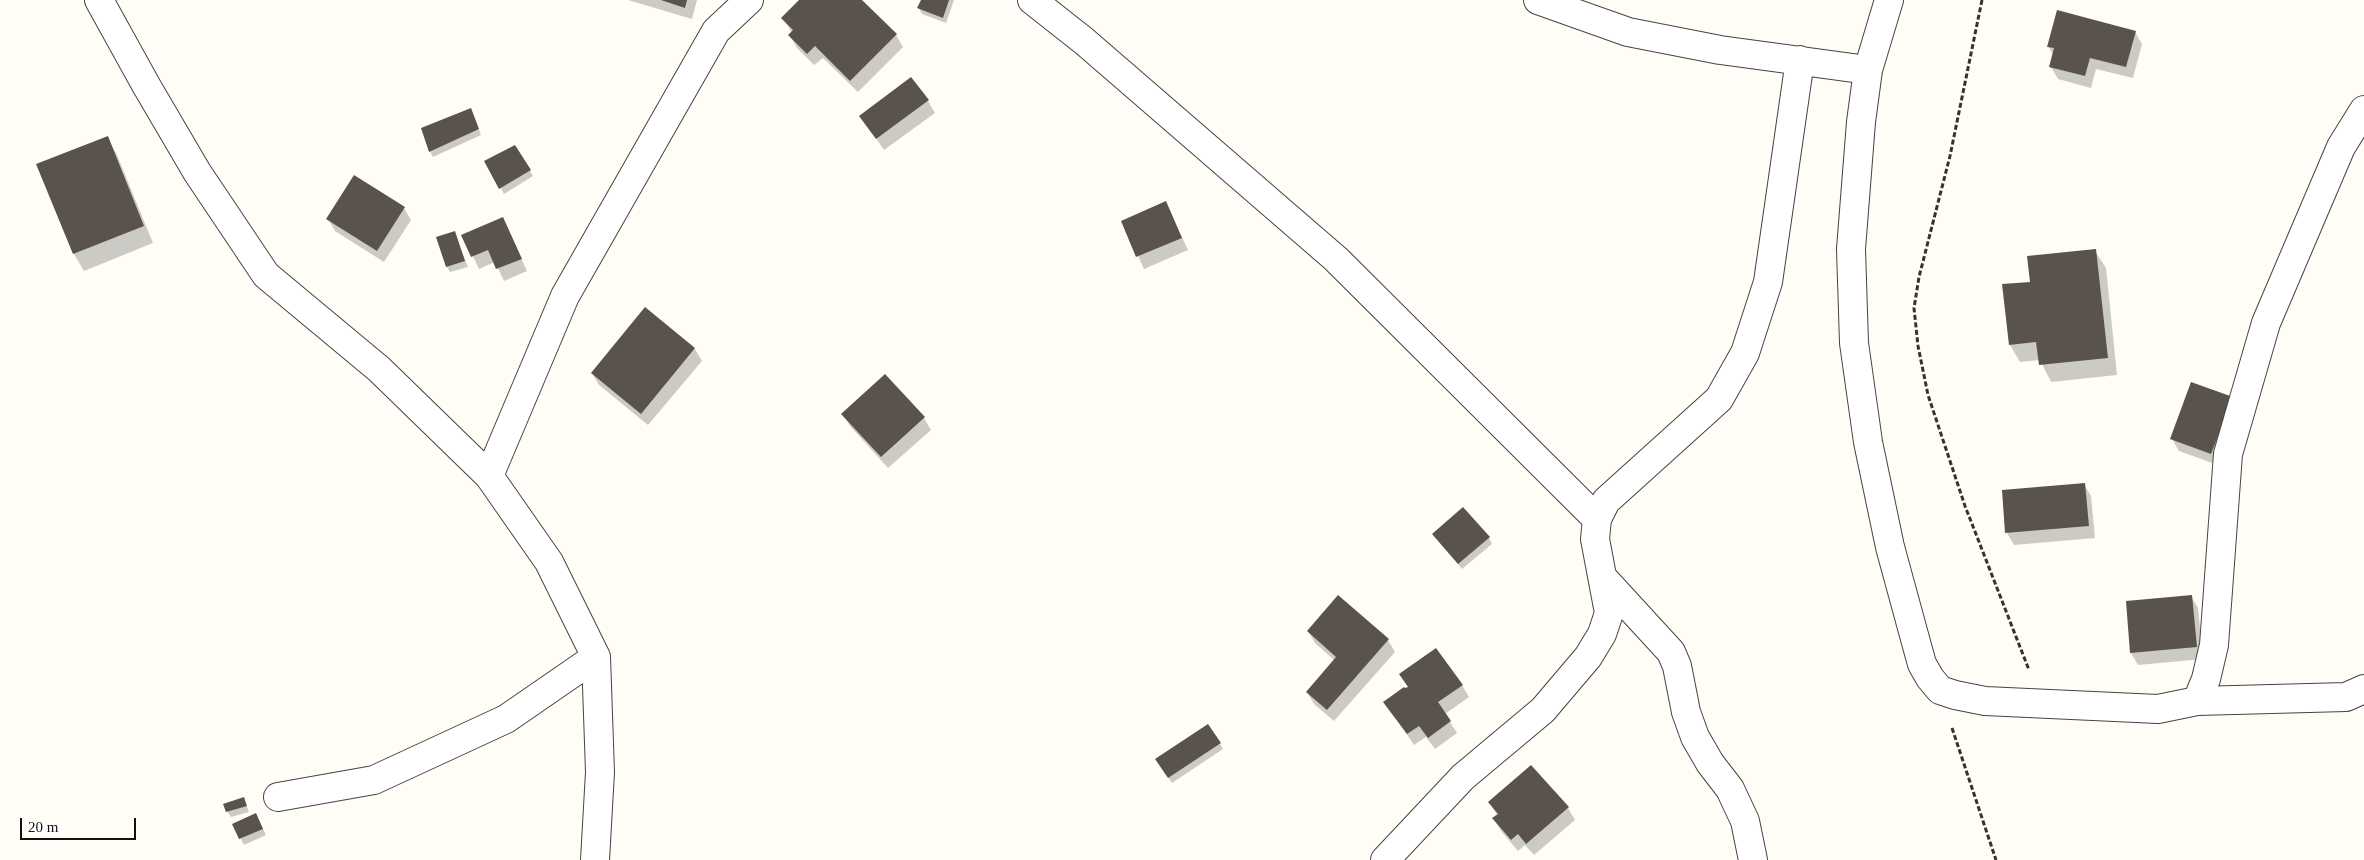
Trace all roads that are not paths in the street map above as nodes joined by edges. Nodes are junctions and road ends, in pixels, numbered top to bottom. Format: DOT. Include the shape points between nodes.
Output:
graph roads {
  1 [pos="99,0"];
  2 [pos="749,0"];
  3 [pos="1032,0"];
  4 [pos="1538,0"];
  5 [pos="1890,0"];
  6 [pos="1800,60"];
  7 [pos="1868,70"];
  8 [pos="2364,110"];
  9 [pos="489,476"];
  10 [pos="1596,519"];
  11 [pos="1604,579"];
  12 [pos="596,657"];
  13 [pos="2364,689"];
  14 [pos="2197,701"];
  15 [pos="278,797"];
  16 [pos="595,860"];
  17 [pos="1385,860"];
  18 [pos="1752,860"];
  1 -- 9 [label="street" via="197,172 266,275 379,369"];
  2 -- 9 [label="street" via="716,31 565,296"];
  3 -- 10 [label="street" via="1084,41 1336,259"];
  4 -- 6 [label="street" via="1628,32 1720,50"];
  5 -- 7 [label="street"];
  6 -- 7 [label="street"];
  6 -- 10 [label="street" via="1768,282 1745,353 1719,399 1606,501"];
  7 -- 14 [label="street" via="1851,249 1854,343 1868,442 1890,547 1922,664 1940,690 1985,702 2158,709"];
  8 -- 14 [label="street" via="2341,147 2266,323 2228,454 2214,645"];
  9 -- 12 [label="street" via="549,562"];
  10 -- 11 [label="street" via="1595,538"];
  11 -- 17 [label="street" via="1609,613 1602,634 1588,657 1544,710 1462,777"];
  11 -- 18 [label="street" via="1671,652 1695,737 1730,789 1746,821"];
  12 -- 15 [label="street" via="506,719 374,780"];
  12 -- 16 [label="street" via="600,772"];
  13 -- 14 [label="street" via="2346,698"];
}
